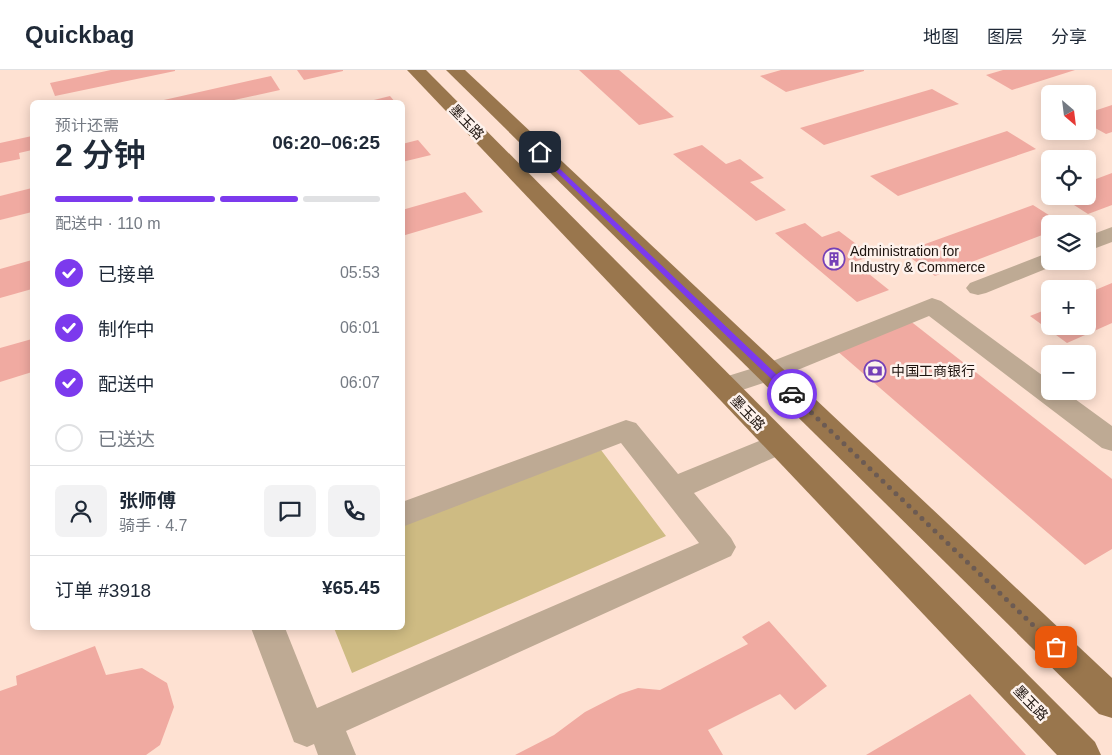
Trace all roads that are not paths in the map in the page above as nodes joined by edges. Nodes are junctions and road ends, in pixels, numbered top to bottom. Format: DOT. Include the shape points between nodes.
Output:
graph roads {
  1 [pos="416,70"];
  2 [pos="455,70"];
  3 [pos="1112,234"];
  4 [pos="1096,241"];
  5 [pos="1041,263"];
  6 [pos="978,288"];
  7 [pos="769,372"];
  8 [pos="724,387"];
  9 [pos="1112,440"];
  10 [pos="779,444"];
  11 [pos="673,489"];
  12 [pos="405,514"];
  13 [pos="269,630"];
  14 [pos="1112,702"];
  15 [pos="324,722"];
  16 [pos="337,755"];
  17 [pos="1082,755"];
  1 -- 8 [label="main road, 墨玉路"];
  2 -- 7 [label="main road, 墨玉路"];
  3 -- 4 [label="street"];
  5 -- 6 [label="street"];
  7 -- 8 [label="street"];
  7 -- 9 [label="street" via="932,306"];
  7 -- 14 [label="main road, 墨玉路"];
  8 -- 10 [label="main road, 墨玉路"];
  10 -- 11 [label="street"];
  10 -- 17 [label="main road, 墨玉路"];
  11 -- 12 [label="street" via="626,430"];
  11 -- 15 [label="street" via="720,547"];
  13 -- 15 [label="street" via="307,730"];
  15 -- 16 [label="street"];
}
